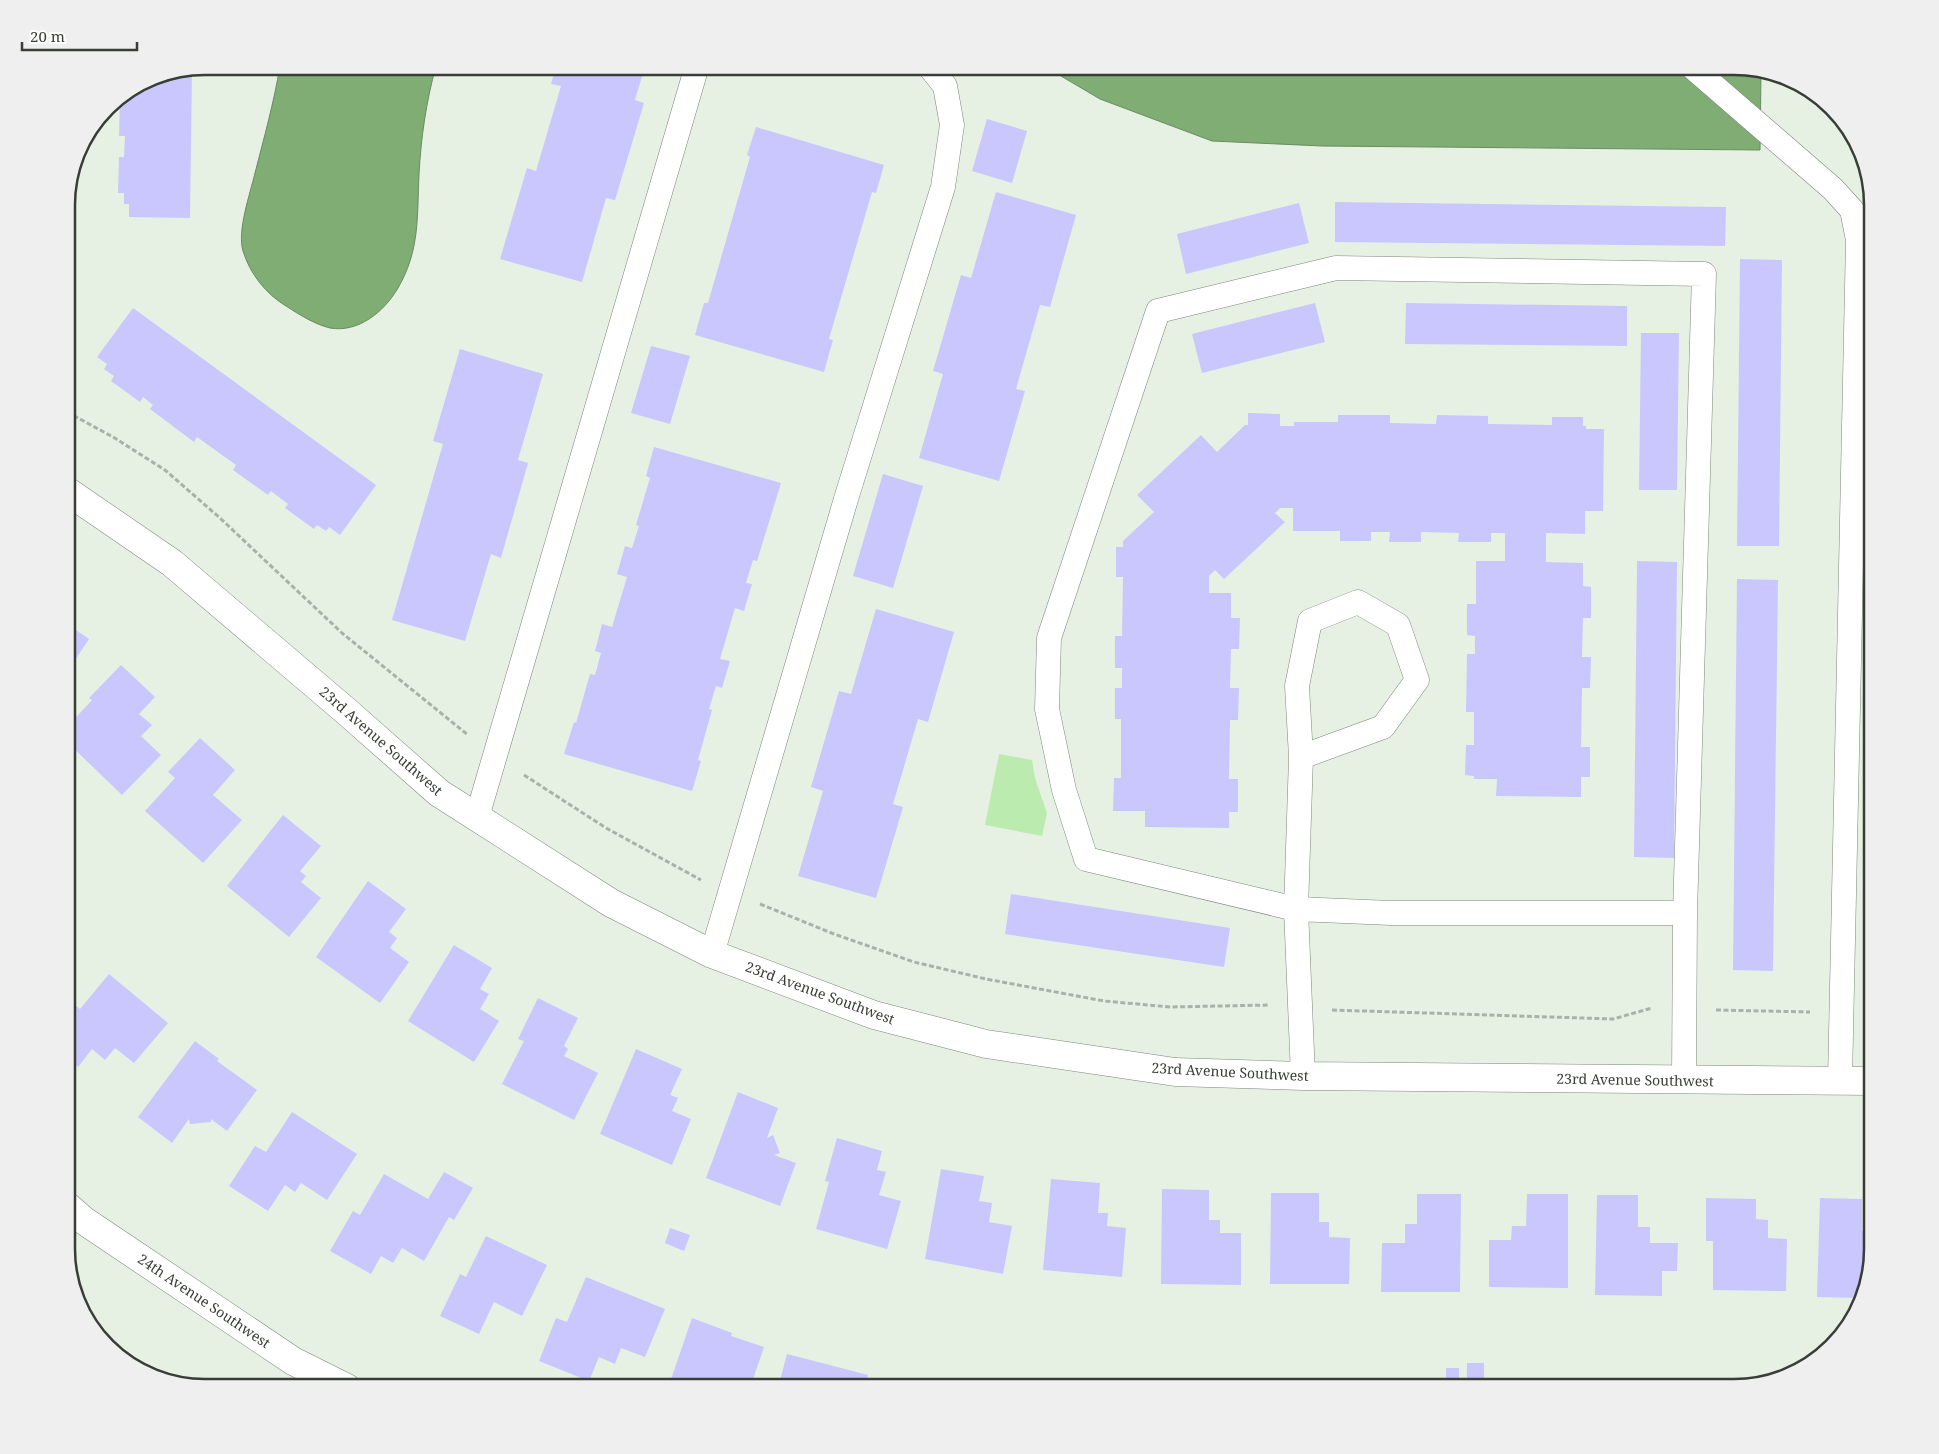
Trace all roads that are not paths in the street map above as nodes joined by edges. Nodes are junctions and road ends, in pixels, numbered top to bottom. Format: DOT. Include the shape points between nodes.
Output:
graph roads {
  1 [pos="694,75"];
  2 [pos="936,75"];
  3 [pos="1701,75"];
  4 [pos="75,497"];
  5 [pos="1301,757"];
  6 [pos="477,817"];
  7 [pos="1296,908"];
  8 [pos="1685,913"];
  9 [pos="712,954"];
  10 [pos="1303,1076"];
  11 [pos="1684,1080"];
  12 [pos="1864,1081"];
  13 [pos="1840,1082"];
  14 [pos="75,1213"];
  15 [pos="329,1379"];
  1 -- 6 [label="lane"];
  2 -- 9 [label="lane" via="945,86 952,125 943,187 846,499"];
  3 -- 13 [label="lane" via="1834,189 1852,210 1858,240"];
  4 -- 6 [label="street, 23rd Avenue Southwest" via="172,563 439,793"];
  5 -- 5 [label="lane" via="1297,686 1310,621 1358,602 1398,626 1417,680 1383,727"];
  5 -- 7 [label="lane"];
  6 -- 9 [label="street, 23rd Avenue Southwest" via="611,903"];
  7 -- 8 [label="lane" via="1390,913"];
  7 -- 8 [label="lane" via="1086,859 1064,790 1047,709 1049,638 1158,311 1336,268 1704,274"];
  7 -- 10 [label="lane"];
  8 -- 11 [label="lane"];
  9 -- 10 [label="street, 23rd Avenue Southwest" via="874,1015 986,1044 1175,1072"];
  10 -- 11 [label="street, 23rd Avenue Southwest"];
  11 -- 13 [label="street, 23rd Avenue Southwest"];
  12 -- 13 [label="street, 23rd Avenue Southwest"];
  14 -- 15 [label="street, 24th Avenue Southwest" via="293,1361"];
}
